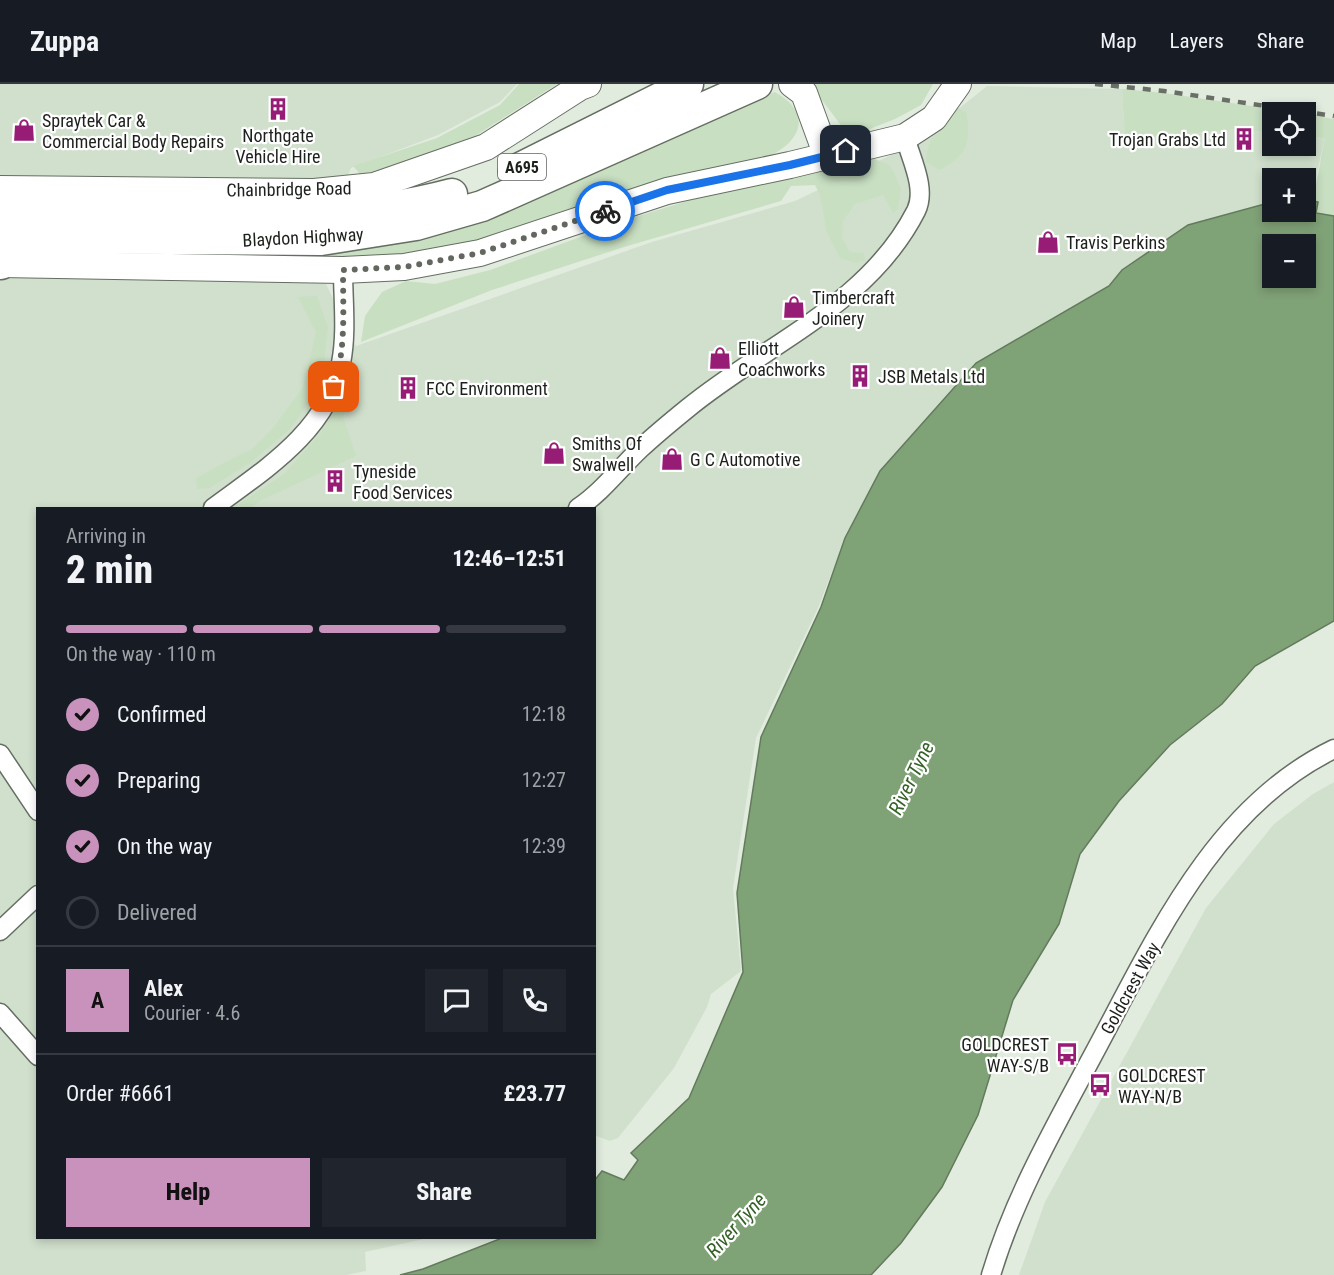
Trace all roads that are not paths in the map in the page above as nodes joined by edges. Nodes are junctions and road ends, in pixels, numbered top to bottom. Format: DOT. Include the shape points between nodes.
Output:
graph roads {
  1 [pos="588,84"];
  2 [pos="688,84"];
  3 [pos="757,84"];
  4 [pos="792,84"];
  5 [pos="958,84"];
  6 [pos="905,137"];
  7 [pos="826,156"];
  8 [pos="0,189"];
  9 [pos="0,216"];
  10 [pos="0,255"];
  11 [pos="343,270"];
  12 [pos="214,507"];
  13 [pos="580,507"];
  14 [pos="1334,749"];
  15 [pos="0,754"];
  16 [pos="36,808"];
  17 [pos="36,897"];
  18 [pos="0,931"];
  19 [pos="0,1012"];
  20 [pos="36,1054"];
  21 [pos="991,1275"];
  1 -- 8 [label="main road, Chainbridge Road" via="486,147 374,186 314,192"];
  2 -- 9 [label="main road, Blaydon Highway / A695" via="505,176 412,205 269,218"];
  3 -- 10 [label="main road, Blaydon Highway / A695" via="482,206 416,225 321,240"];
  4 -- 7 [label="main road" via="804,93"];
  5 -- 6 [label="main road" via="934,118"];
  6 -- 7 [label="main road"];
  6 -- 13 [label="street" via="921,195 916,210 883,262 842,301 690,406"];
  7 -- 11 [label="main road" via="667,190 480,253 404,267"];
  10 -- 11 [label="main road"];
  11 -- 12 [label="street" via="344,345 326,407 296,443"];
  14 -- 21 [label="street, Goldcrest Way" via="1280,783 1251,808 1229,831 1178,903 1040,1154 1018,1199"];
  15 -- 16 [label="street"];
  17 -- 18 [label="street"];
  19 -- 20 [label="street"];
}
